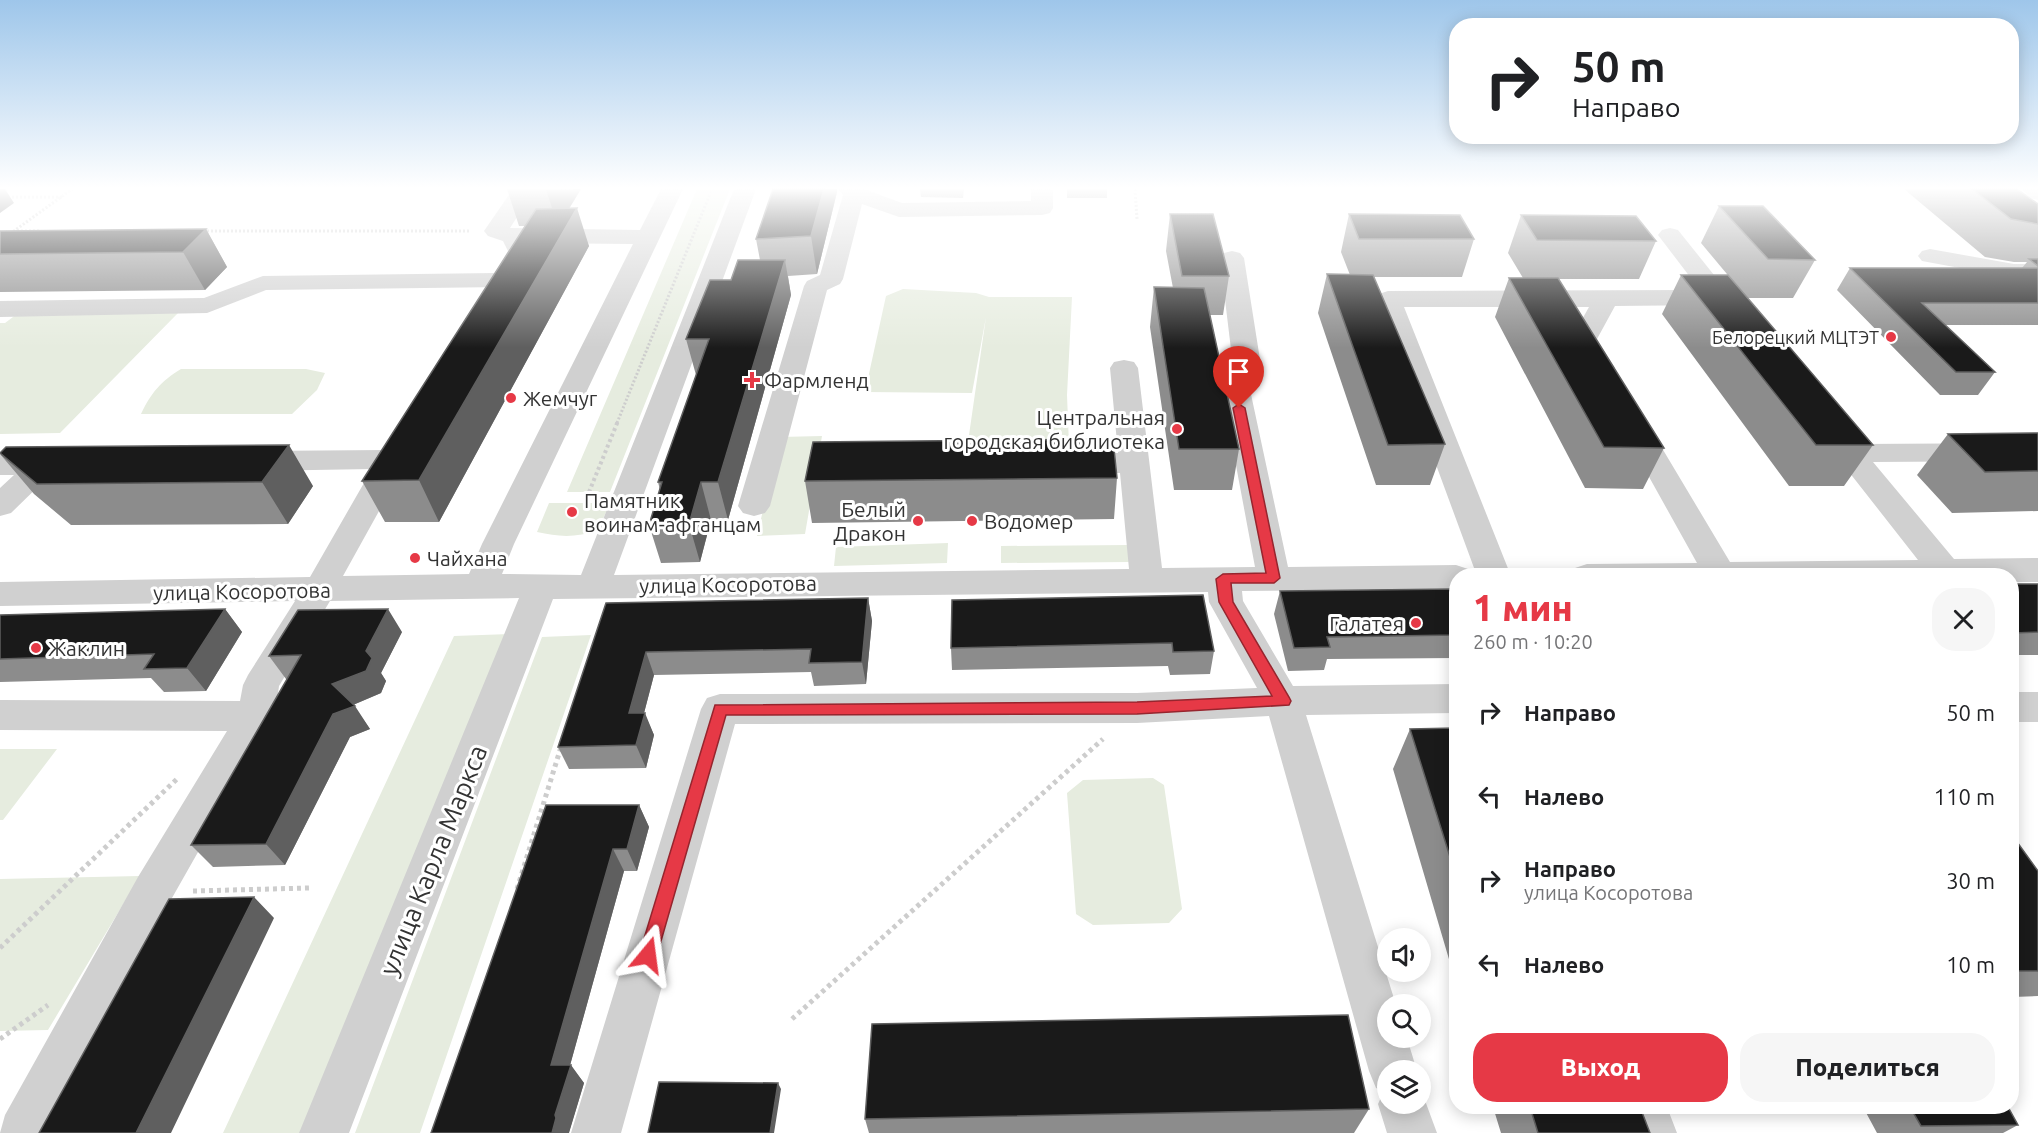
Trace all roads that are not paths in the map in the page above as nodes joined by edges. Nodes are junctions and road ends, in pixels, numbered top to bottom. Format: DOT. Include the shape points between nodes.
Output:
graph roads {
  1 [pos="511,242"];
  2 [pos="646,242"];
  3 [pos="732,242"];
  4 [pos="840,242"];
  5 [pos="1675,242"];
  6 [pos="1930,256"];
  7 [pos="1232,258"];
  8 [pos="2038,271"];
  9 [pos="503,280"];
  10 [pos="1719,297"];
  11 [pos="1606,299"];
  12 [pos="0,309"];
  13 [pos="484,310"];
  14 [pos="1749,334"];
  15 [pos="1124,369"];
  16 [pos="1811,407"];
  17 [pos="2038,452"];
  18 [pos="1850,453"];
  19 [pos="229,462"];
  20 [pos="1133,463"];
  21 [pos="77,464"];
  22 [pos="1047,464"];
  23 [pos="0,465"];
  24 [pos="42,465"];
  25 [pos="0,506"];
  26 [pos="754,506"];
  27 [pos="1491,568"];
  28 [pos="1717,568"];
  29 [pos="1942,568"];
  30 [pos="2019,570"];
  31 [pos="2038,570"];
  32 [pos="1449,577"];
  33 [pos="1274,578"];
  34 [pos="1147,579"];
  35 [pos="1223,579"];
  36 [pos="481,585"];
  37 [pos="542,586"];
  38 [pos="593,587"];
  39 [pos="319,590"];
  40 [pos="3,598"];
  41 [pos="1449,698"];
  42 [pos="1283,701"];
  43 [pos="2019,707"];
  44 [pos="2038,707"];
  45 [pos="0,715"];
  46 [pos="256,716"];
  47 [pos="1390,1060"];
  48 [pos="1406,1114"];
  49 [pos="1645,1114"];
  50 [pos="23,1133"];
  51 [pos="324,1133"];
  52 [pos="596,1133"];
  53 [pos="1412,1133"];
  54 [pos="1652,1133"];
  1 -- 9 [label="street" via="520,251"];
  2 -- 36 [label="street"];
  3 -- 38 [label="street" via="722,286"];
  4 -- 26 [label="street" via="831,279 804,286"];
  5 -- 10 [label="street"];
  6 -- 8 [label="street" via="2014,271"];
  7 -- 33 [label="street" via="1247,366 1235,385"];
  9 -- 12 [label="street" via="263,283 207,305"];
  9 -- 13 [label="street"];
  10 -- 11 [label="street"];
  10 -- 14 [label="street"];
  11 -- 27 [label="street" via="1388,298"];
  11 -- 28 [label="street" via="1584,339"];
  15 -- 20 [label="street"];
  16 -- 18 [label="street"];
  17 -- 18 [label="street"];
  18 -- 29 [label="street"];
  19 -- 39 [label="street" via="398,449"];
  20 -- 22 [label="street"];
  20 -- 34 [label="street"];
  21 -- 24 [label="street"];
  23 -- 24 [label="street"];
  24 -- 25 [label="street"];
  30 -- 31 [label="street"];
  32 -- 33 [label="street, улица Косоротова"];
  33 -- 35 [label="street, улица Косоротова"];
  34 -- 35 [label="street, улица Косоротова"];
  34 -- 38 [label="street, улица Косоротова"];
  35 -- 42 [label="street" via="1226,602"];
  36 -- 37 [label="street, улица Косоротова"];
  36 -- 39 [label="street, улица Косоротова"];
  37 -- 38 [label="street, улица Косоротова"];
  37 -- 51 [label="street, улица Карла Маркса"];
  39 -- 40 [label="street, улица Косоротова"];
  39 -- 46 [label="street" via="261,685"];
  41 -- 42 [label="street"];
  42 -- 47 [label="street"];
  42 -- 52 [label="street" via="1137,708 720,709"];
  43 -- 44 [label="street"];
  45 -- 46 [label="street"];
  46 -- 50 [label="street" via="153,891"];
  48 -- 53 [label="street"];
  49 -- 54 [label="street"];
}
